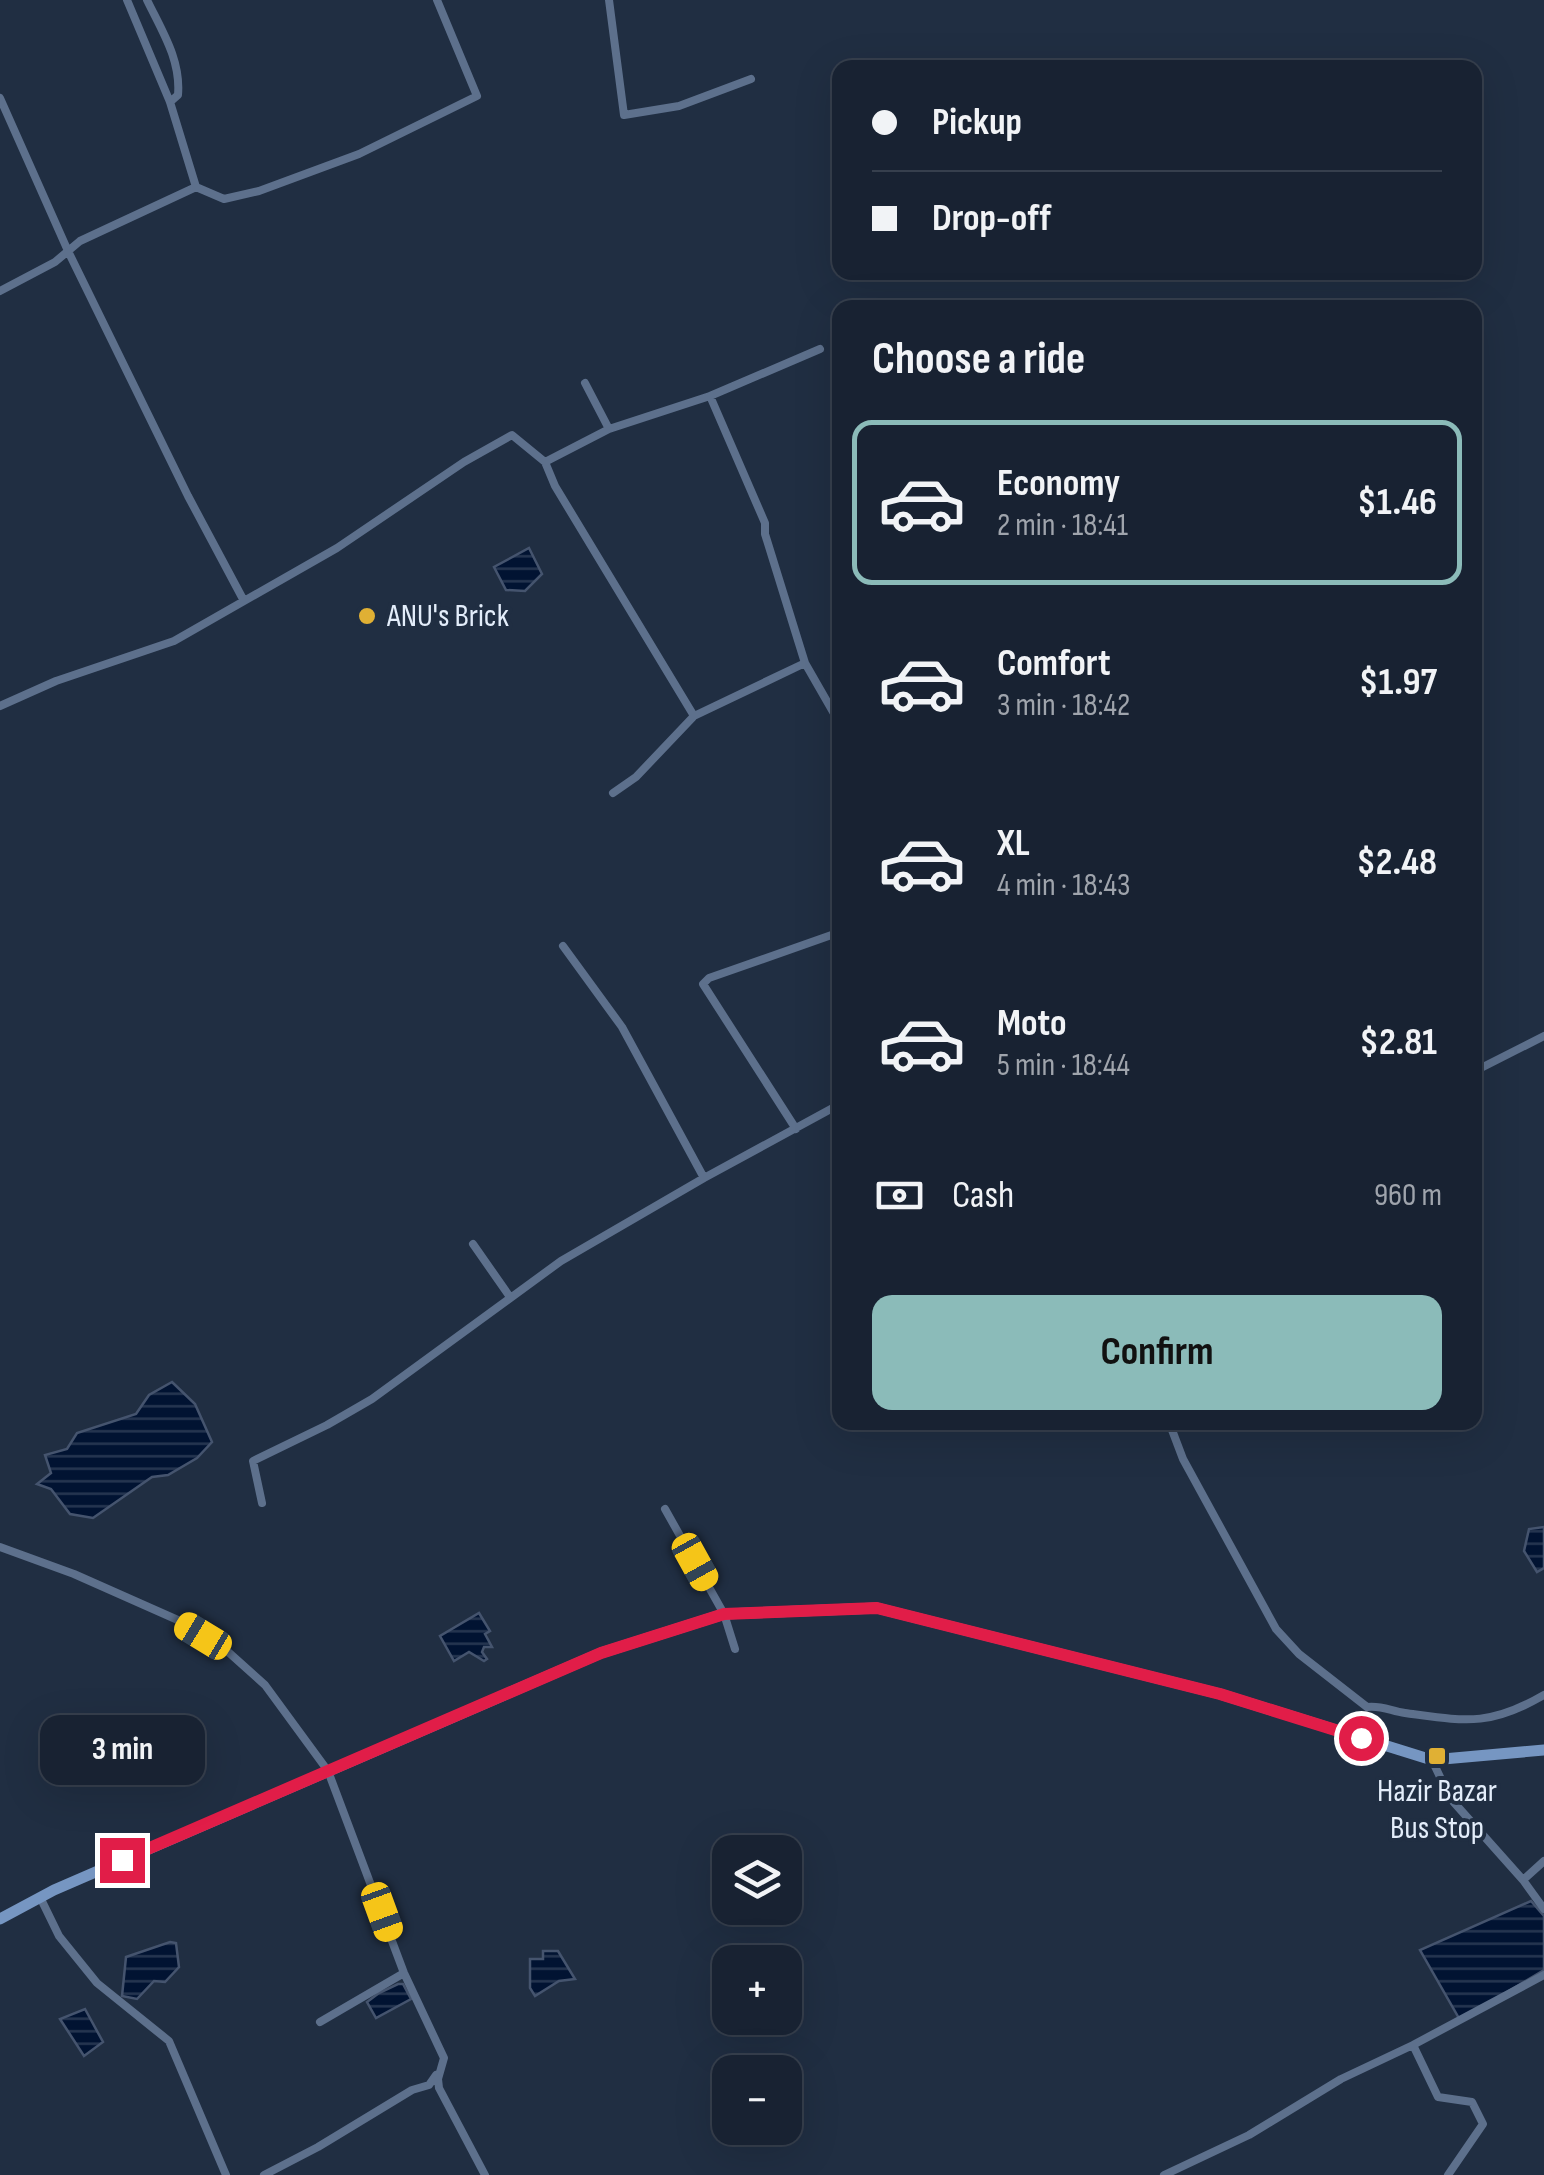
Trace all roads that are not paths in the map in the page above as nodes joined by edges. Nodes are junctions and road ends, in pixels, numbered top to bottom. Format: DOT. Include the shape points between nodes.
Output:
graph roads {
  1 [pos="126,0"];
  2 [pos="148,0"];
  3 [pos="437,0"];
  4 [pos="610,0"];
  5 [pos="751,79"];
  6 [pos="0,98"];
  7 [pos="170,102"];
  8 [pos="196,187"];
  9 [pos="68,251"];
  10 [pos="0,291"];
  11 [pos="820,350"];
  12 [pos="585,384"];
  13 [pos="710,396"];
  14 [pos="609,428"];
  15 [pos="545,462"];
  16 [pos="244,600"];
  17 [pos="805,663"];
  18 [pos="0,706"];
  19 [pos="832,710"];
  20 [pos="694,716"];
  21 [pos="614,793"];
  22 [pos="832,935"];
  23 [pos="563,946"];
  24 [pos="1544,1036"];
  25 [pos="1482,1067"];
  26 [pos="832,1109"];
  27 [pos="796,1129"];
  28 [pos="704,1178"];
  29 [pos="473,1244"];
  30 [pos="510,1297"];
  31 [pos="1172,1430"];
  32 [pos="262,1503"];
  33 [pos="666,1509"];
  34 [pos="0,1548"];
  35 [pos="724,1614"];
  36 [pos="735,1649"];
  37 [pos="1544,1696"];
  38 [pos="1544,1750"];
  39 [pos="1432,1760"];
  40 [pos="328,1771"];
  41 [pos="1544,1862"];
  42 [pos="1523,1880"];
  43 [pos="40,1897"];
  44 [pos="1544,1909"];
  45 [pos="0,1919"];
  46 [pos="404,1973"];
  47 [pos="1544,1975"];
  48 [pos="320,2022"];
  49 [pos="1413,2045"];
  50 [pos="439,2072"];
  51 [pos="226,2175"];
  52 [pos="264,2175"];
  53 [pos="485,2175"];
  54 [pos="1164,2175"];
  55 [pos="1448,2175"];
  1 -- 7 [label="street"];
  2 -- 7 [label="street" via="180,76 178,96"];
  3 -- 8 [label="street" via="477,96 359,154 259,191 224,199"];
  4 -- 5 [label="street" via="624,116 679,106"];
  6 -- 9 [label="street"];
  7 -- 8 [label="street"];
  8 -- 9 [label="street"];
  9 -- 10 [label="street"];
  9 -- 16 [label="street"];
  11 -- 13 [label="street"];
  12 -- 14 [label="street"];
  13 -- 14 [label="street"];
  13 -- 17 [label="street" via="764,523"];
  14 -- 15 [label="street"];
  15 -- 16 [label="street" via="512,435"];
  15 -- 20 [label="street"];
  16 -- 18 [label="street" via="174,641"];
  17 -- 19 [label="street"];
  17 -- 20 [label="street"];
  20 -- 21 [label="street"];
  22 -- 27 [label="street" via="703,984"];
  23 -- 28 [label="street" via="622,1026"];
  24 -- 25 [label="street"];
  26 -- 27 [label="street"];
  27 -- 28 [label="street"];
  28 -- 30 [label="street"];
  29 -- 30 [label="street"];
  30 -- 32 [label="street" via="372,1400 254,1460"];
  31 -- 37 [label="street" via="1276,1629 1366,1707 1475,1722"];
  33 -- 35 [label="street"];
  34 -- 40 [label="street" via="74,1574 226,1650 266,1686"];
  35 -- 36 [label="street"];
  35 -- 39 [label="main road" via="877,1608 1220,1694"];
  35 -- 40 [label="main road" via="601,1653"];
  38 -- 39 [label="main road"];
  39 -- 42 [label="street" via="1450,1798"];
  40 -- 43 [label="main road"];
  40 -- 46 [label="street"];
  41 -- 42 [label="street"];
  42 -- 44 [label="street"];
  43 -- 45 [label="main road"];
  43 -- 51 [label="street" via="59,1936 97,1984 169,2041"];
  46 -- 48 [label="street"];
  46 -- 50 [label="street" via="444,2058"];
  47 -- 49 [label="street"];
  49 -- 54 [label="street"];
  49 -- 55 [label="street" via="1438,2097 1472,2102 1483,2124"];
  50 -- 52 [label="street" via="429,2085"];
  50 -- 53 [label="street" via="439,2088"];
}
